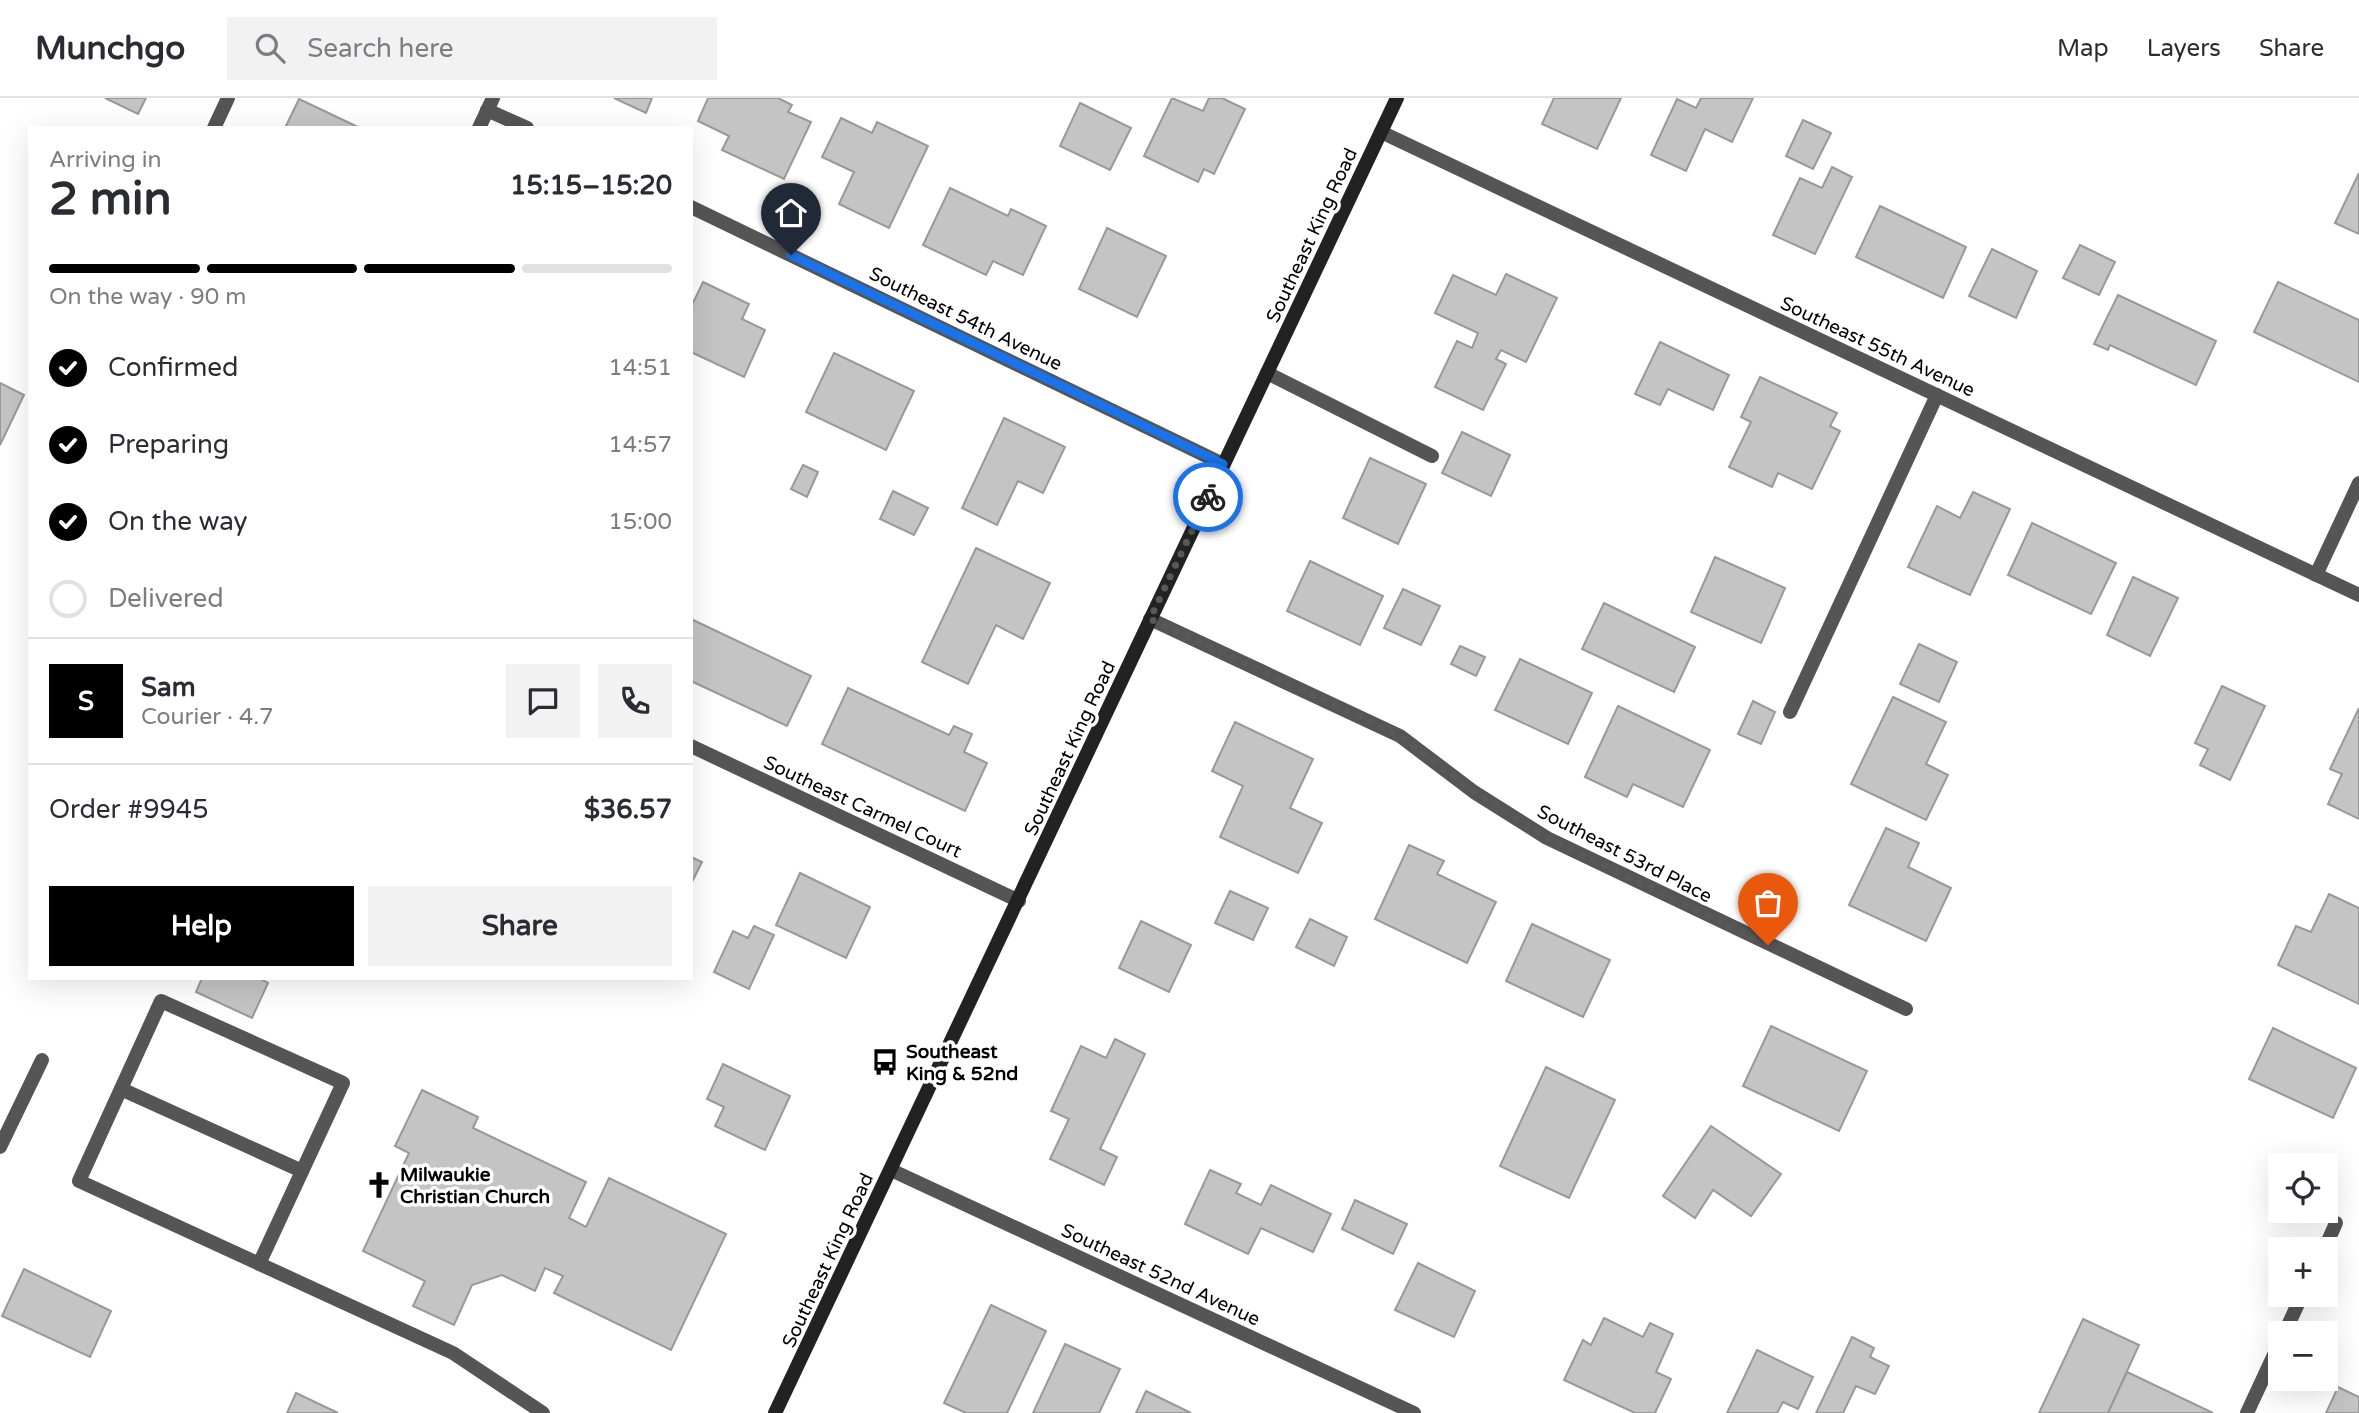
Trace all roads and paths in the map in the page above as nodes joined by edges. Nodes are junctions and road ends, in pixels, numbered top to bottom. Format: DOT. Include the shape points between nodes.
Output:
graph roads {
  1 [pos="228,98"];
  2 [pos="1397,98"];
  3 [pos="490,104"];
  4 [pos="215,126"];
  5 [pos="480,126"];
  6 [pos="524,126"];
  7 [pos="1381,132"];
  8 [pos="693,208"];
  9 [pos="1267,373"];
  10 [pos="1937,395"];
  11 [pos="1432,456"];
  12 [pos="1223,464"];
  13 [pos="2359,483"];
  14 [pos="2316,575"];
  15 [pos="2359,595"];
  16 [pos="1150,619"];
  17 [pos="1790,712"];
  18 [pos="693,747"];
  19 [pos="1019,901"];
  20 [pos="1906,1009"];
  21 [pos="42,1060"];
  22 [pos="121,1089"];
  23 [pos="0,1147"];
  24 [pos="891,1170"];
  25 [pos="302,1171"];
  26 [pos="2336,1223"];
  27 [pos="2330,1237"];
  28 [pos="259,1264"];
  29 [pos="2268,1367"];
  30 [pos="542,1413"];
  31 [pos="775,1413"];
  32 [pos="1414,1413"];
  33 [pos="2246,1413"];
  1 -- 4 [label="street"];
  2 -- 7 [label="main road, Southeast King Road"];
  3 -- 5 [label="street"];
  3 -- 6 [label="street"];
  7 -- 9 [label="main road, Southeast King Road"];
  7 -- 10 [label="street, Southeast 55th Avenue"];
  8 -- 12 [label="street, Southeast 54th Avenue"];
  9 -- 11 [label="street"];
  9 -- 12 [label="main road, Southeast King Road"];
  10 -- 14 [label="street, Southeast 55th Avenue"];
  10 -- 17 [label="street"];
  12 -- 16 [label="main road, Southeast King Road"];
  13 -- 14 [label="street"];
  14 -- 15 [label="street, Southeast 55th Avenue"];
  16 -- 19 [label="main road, Southeast King Road"];
  16 -- 20 [label="street, Southeast 53rd Place" via="1400,736 1474,792 1547,838"];
  18 -- 19 [label="street, Southeast Carmel Court"];
  19 -- 24 [label="main road, Southeast King Road"];
  21 -- 23 [label="street"];
  22 -- 25 [label="street"];
  22 -- 25 [label="street" via="161,1001 343,1083"];
  22 -- 28 [label="street" via="79,1181"];
  24 -- 31 [label="main road, Southeast King Road"];
  24 -- 32 [label="street, Southeast 52nd Avenue"];
  25 -- 28 [label="street"];
  26 -- 27 [label="street"];
  28 -- 30 [label="street" via="453,1353"];
  29 -- 33 [label="street"];
}
